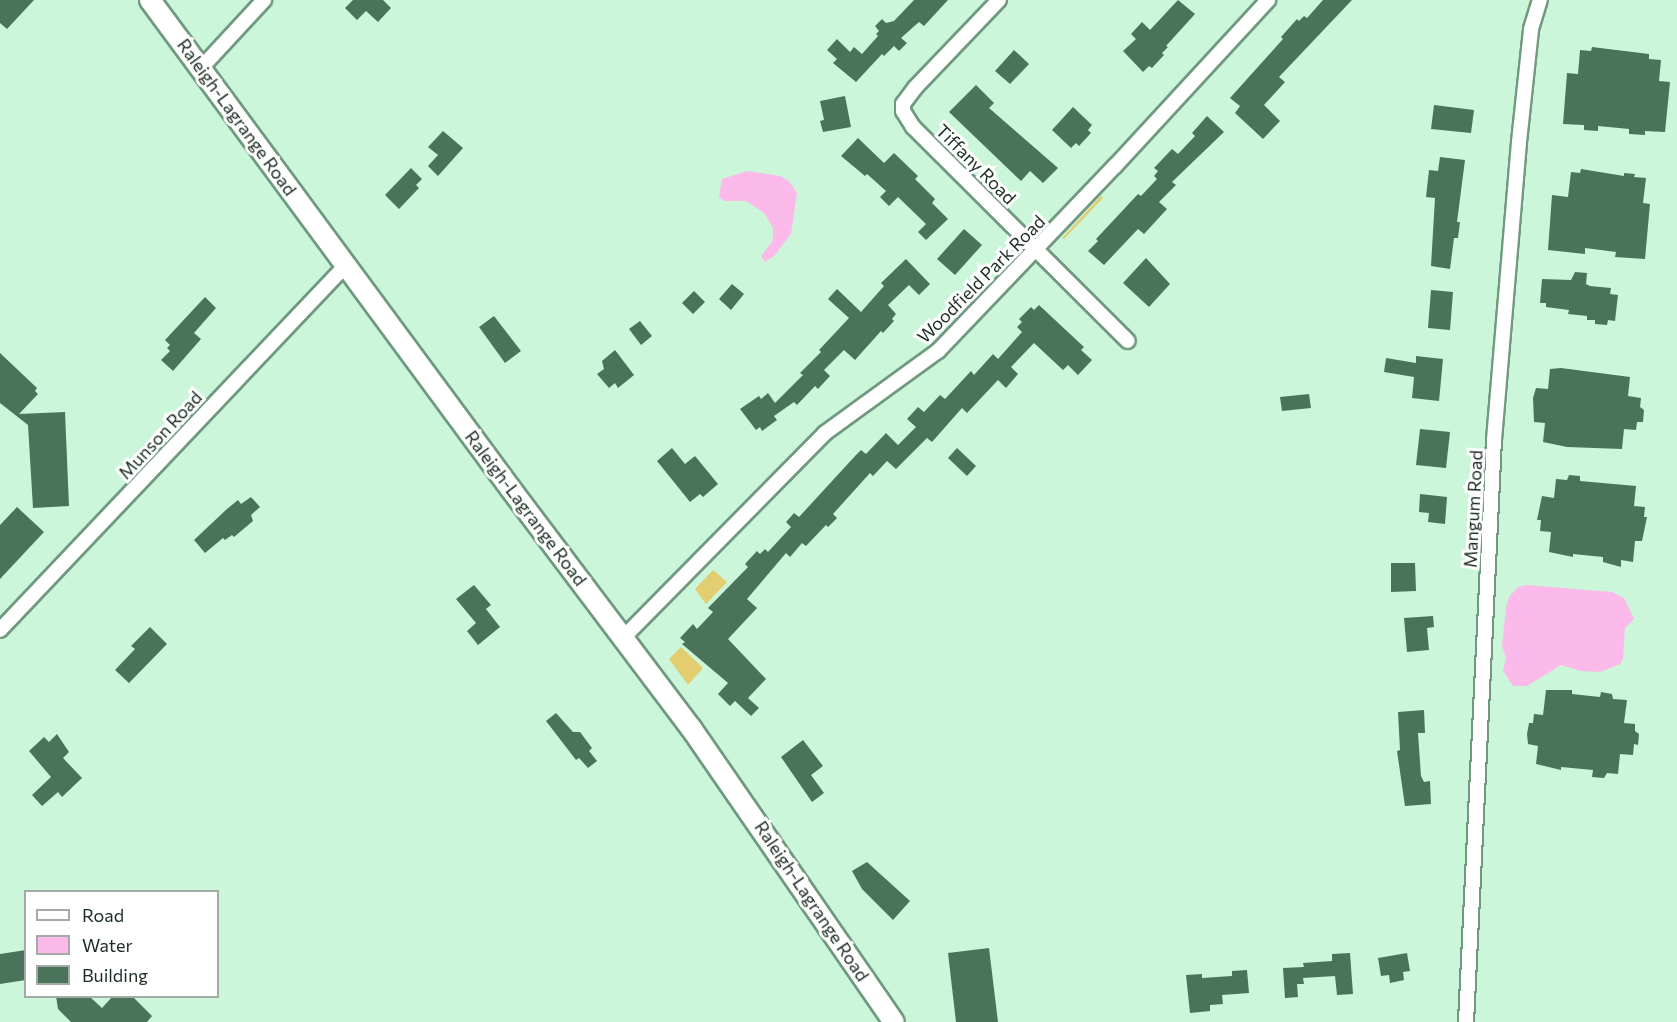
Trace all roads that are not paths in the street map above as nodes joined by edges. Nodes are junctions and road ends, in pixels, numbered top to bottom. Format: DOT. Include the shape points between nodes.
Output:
graph roads {
  1 [pos="150,0"];
  2 [pos="264,0"];
  3 [pos="999,0"];
  4 [pos="1268,0"];
  5 [pos="1540,0"];
  6 [pos="201,68"];
  7 [pos="1036,249"];
  8 [pos="346,265"];
  9 [pos="1128,341"];
  10 [pos="0,630"];
  11 [pos="624,638"];
  12 [pos="894,1022"];
  13 [pos="1466,1022"];
  1 -- 6 [label="main road, Raleigh-Lagrange Road"];
  2 -- 6 [label="street"];
  3 -- 7 [label="street, Tiffany Road" via="915,88 903,104 903,111 913,127"];
  4 -- 7 [label="street, Woodfield Park Road"];
  5 -- 13 [label="street, Mangum Road" via="1531,28 1519,142 1494,440"];
  6 -- 8 [label="main road, Raleigh-Lagrange Road"];
  7 -- 9 [label="street, Tiffany Road"];
  7 -- 11 [label="street, Woodfield Park Road" via="938,351 844,417 808,448"];
  8 -- 10 [label="street, Munson Road"];
  8 -- 11 [label="main road, Raleigh-Lagrange Road"];
  11 -- 12 [label="main road, Raleigh-Lagrange Road" via="775,846"];
}
